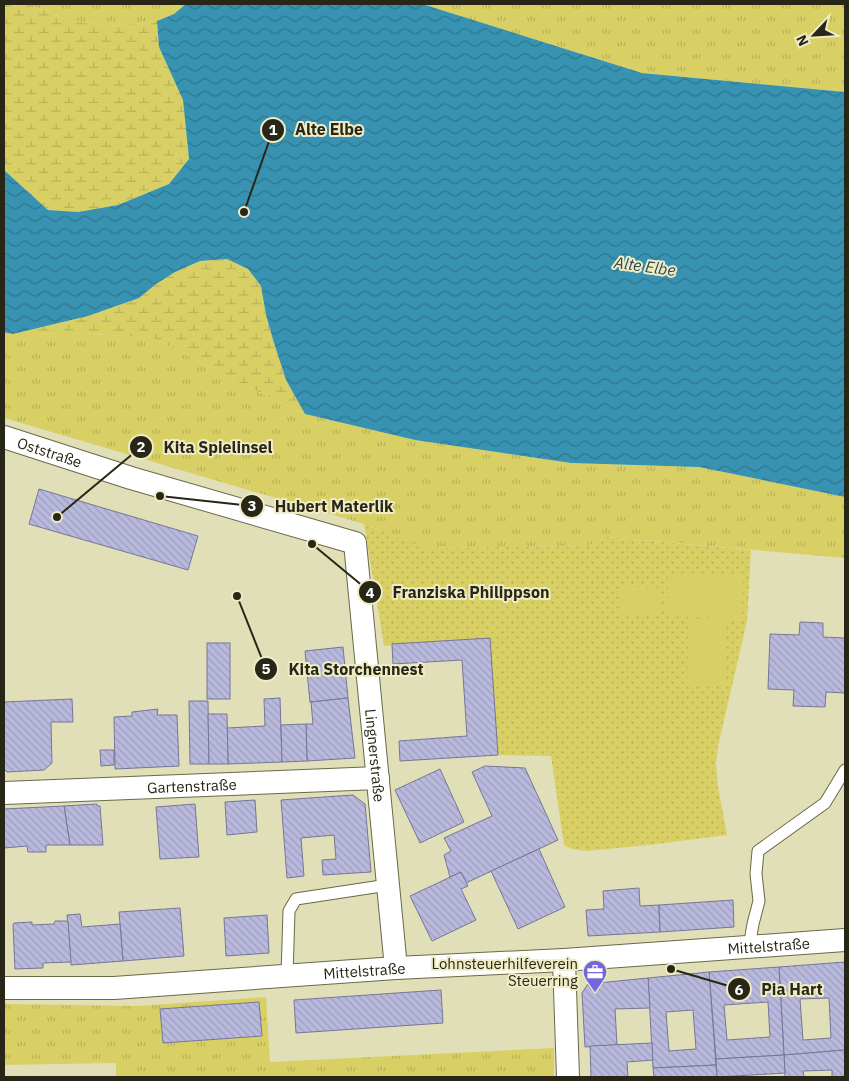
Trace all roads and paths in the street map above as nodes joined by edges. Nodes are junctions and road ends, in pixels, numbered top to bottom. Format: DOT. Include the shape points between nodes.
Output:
graph roads {
  1 [pos="4,437"];
  2 [pos="355,543"];
  3 [pos="845,770"];
  4 [pos="378,778"];
  5 [pos="4,793"];
  6 [pos="388,885"];
  7 [pos="845,940"];
  8 [pos="749,947"];
  9 [pos="564,960"];
  10 [pos="396,968"];
  11 [pos="287,976"];
  12 [pos="4,988"];
  13 [pos="568,1077"];
  1 -- 2 [label="street, Oststraße" via="131,478"];
  2 -- 4 [label="street, Lingnerstraße"];
  3 -- 8 [label="lane" via="825,803 758,851 756,874 760,902"];
  4 -- 5 [label="street, Gartenstraße"];
  4 -- 6 [label="street, Lingnerstraße"];
  6 -- 10 [label="street, Lingnerstraße"];
  6 -- 11 [label="lane" via="296,899 288,911"];
  7 -- 8 [label="street, Mittelstraße"];
  8 -- 9 [label="street, Mittelstraße"];
  9 -- 10 [label="street, Mittelstraße"];
  9 -- 13 [label="street"];
  10 -- 11 [label="street, Mittelstraße"];
  11 -- 12 [label="street, Mittelstraße" via="114,988"];
}
